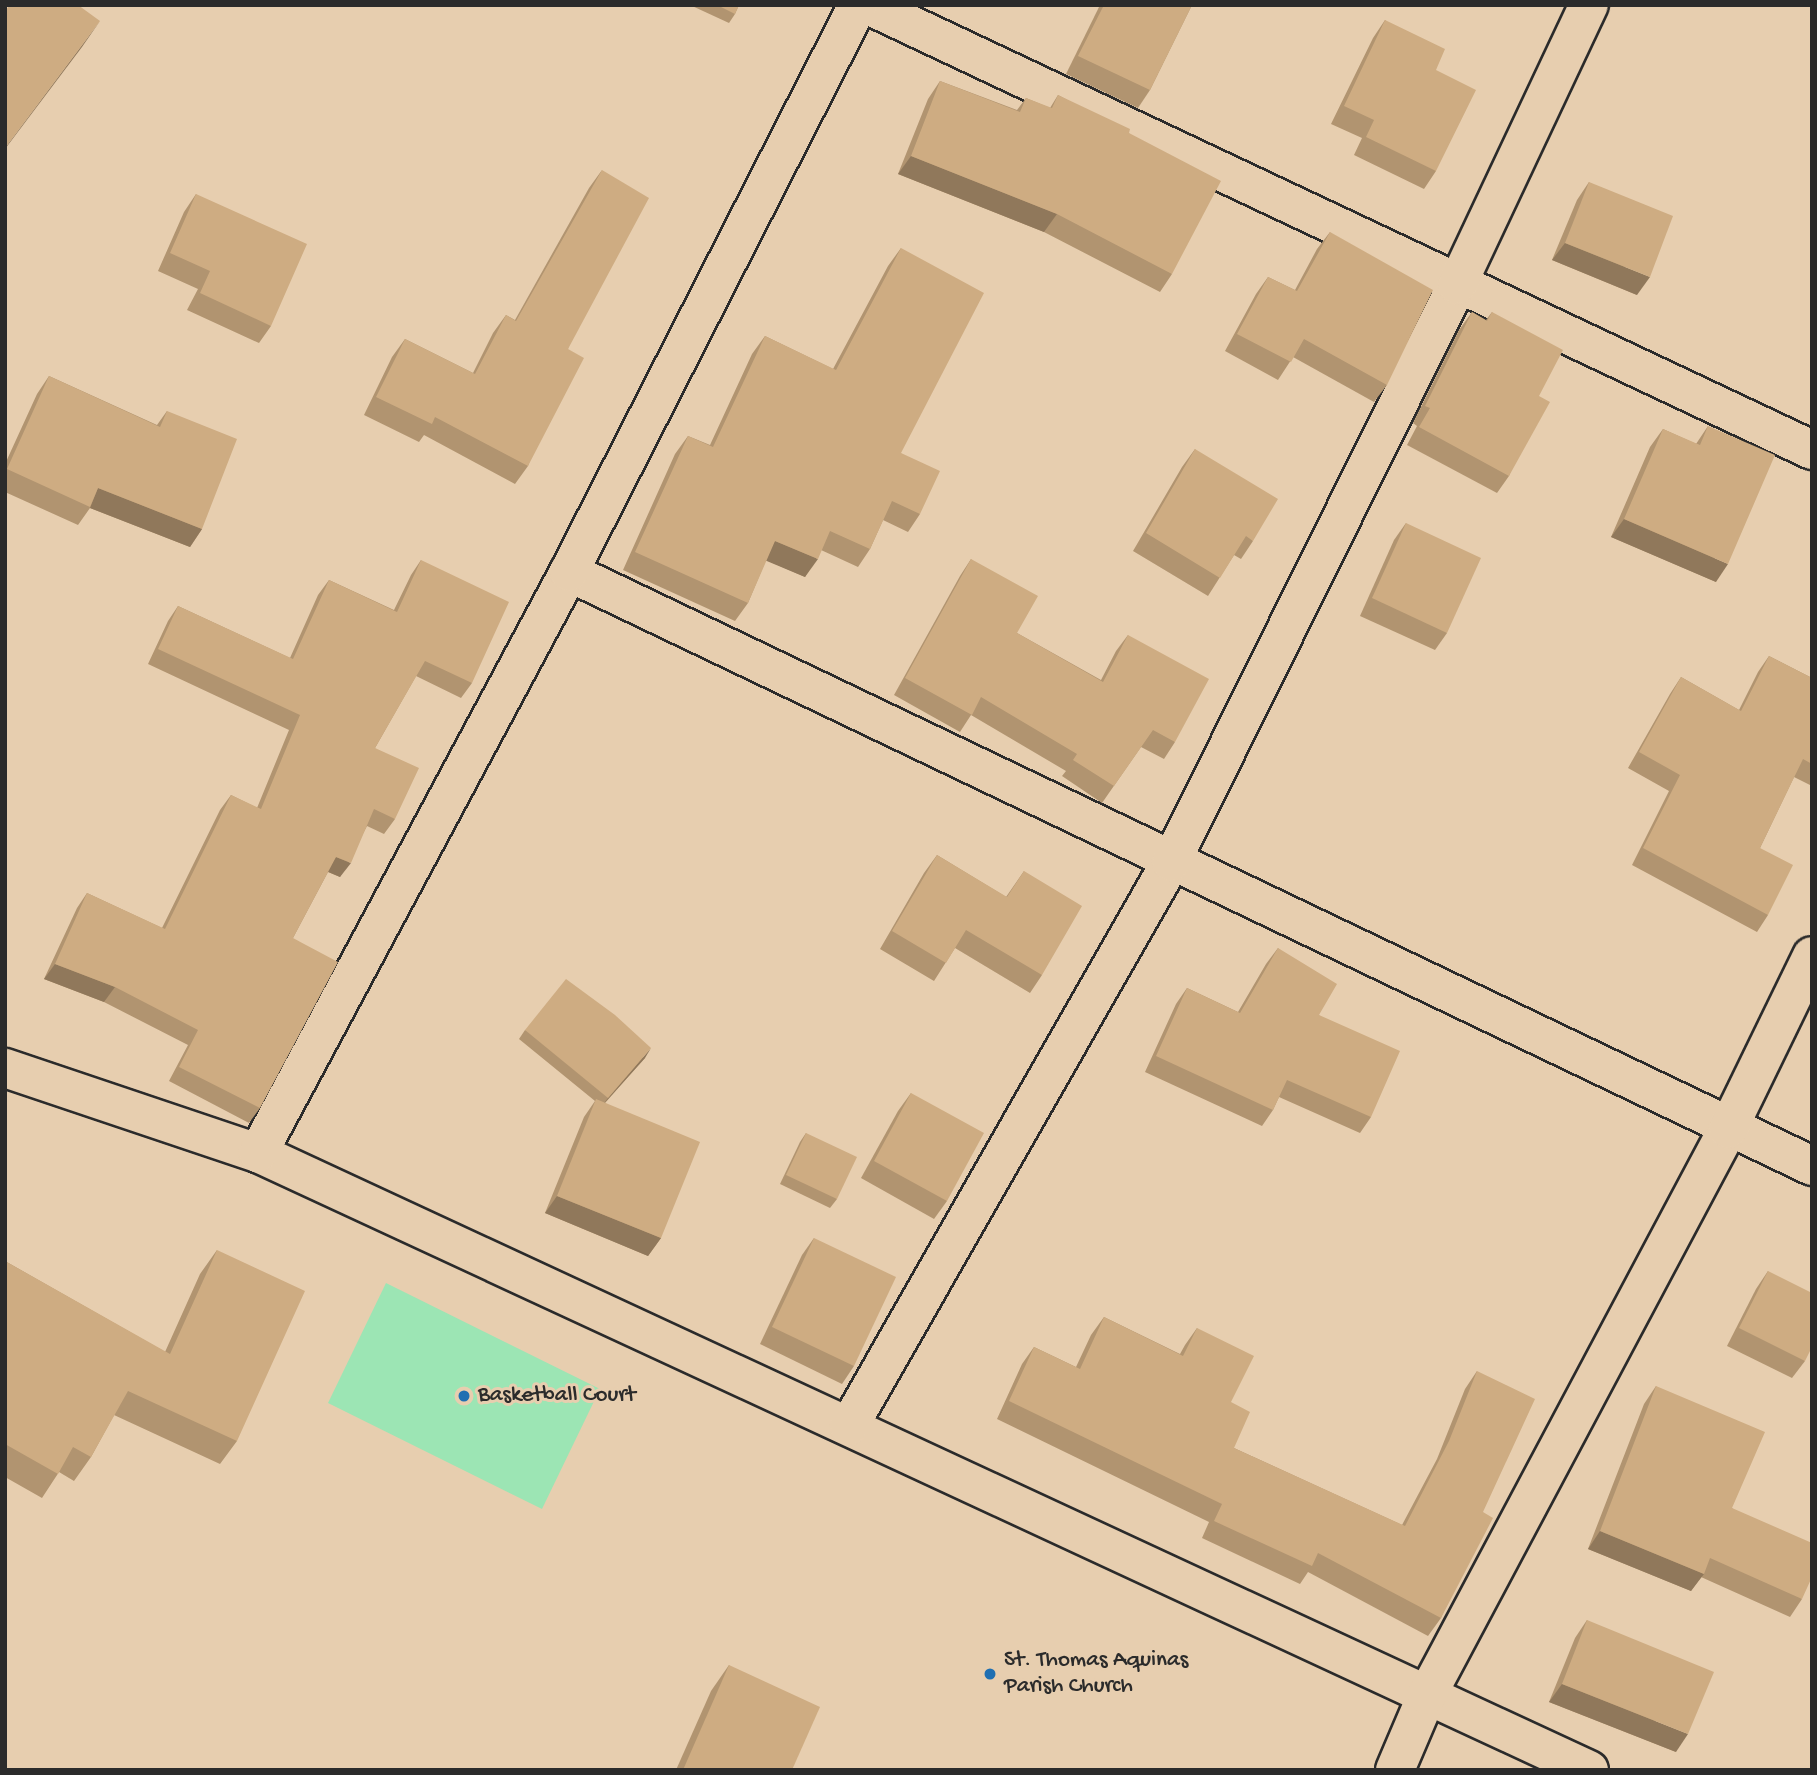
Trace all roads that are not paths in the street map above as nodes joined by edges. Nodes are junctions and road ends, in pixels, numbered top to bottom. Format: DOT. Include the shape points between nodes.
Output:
graph roads {
  1 [pos="858,5"];
  2 [pos="868,5"];
  3 [pos="1589,5"];
  4 [pos="1457,285"];
  5 [pos="1812,450"];
  6 [pos="569,572"];
  7 [pos="1171,862"];
  8 [pos="1812,956"];
  9 [pos="5,1069"];
  10 [pos="1728,1129"];
  11 [pos="258,1153"];
  12 [pos="1812,1166"];
  13 [pos="849,1426"];
  14 [pos="1427,1695"];
  15 [pos="1395,1770"];
  16 [pos="1589,1770"];
  1 -- 6 [label="street"];
  2 -- 4 [label="street"];
  3 -- 4 [label="street"];
  4 -- 5 [label="street"];
  4 -- 7 [label="street"];
  6 -- 7 [label="street"];
  6 -- 11 [label="street"];
  7 -- 10 [label="street"];
  7 -- 13 [label="street"];
  8 -- 10 [label="street"];
  9 -- 11 [label="street"];
  10 -- 12 [label="street"];
  10 -- 14 [label="street"];
  11 -- 13 [label="street"];
  13 -- 14 [label="street"];
  14 -- 15 [label="street"];
  14 -- 16 [label="street"];
}
